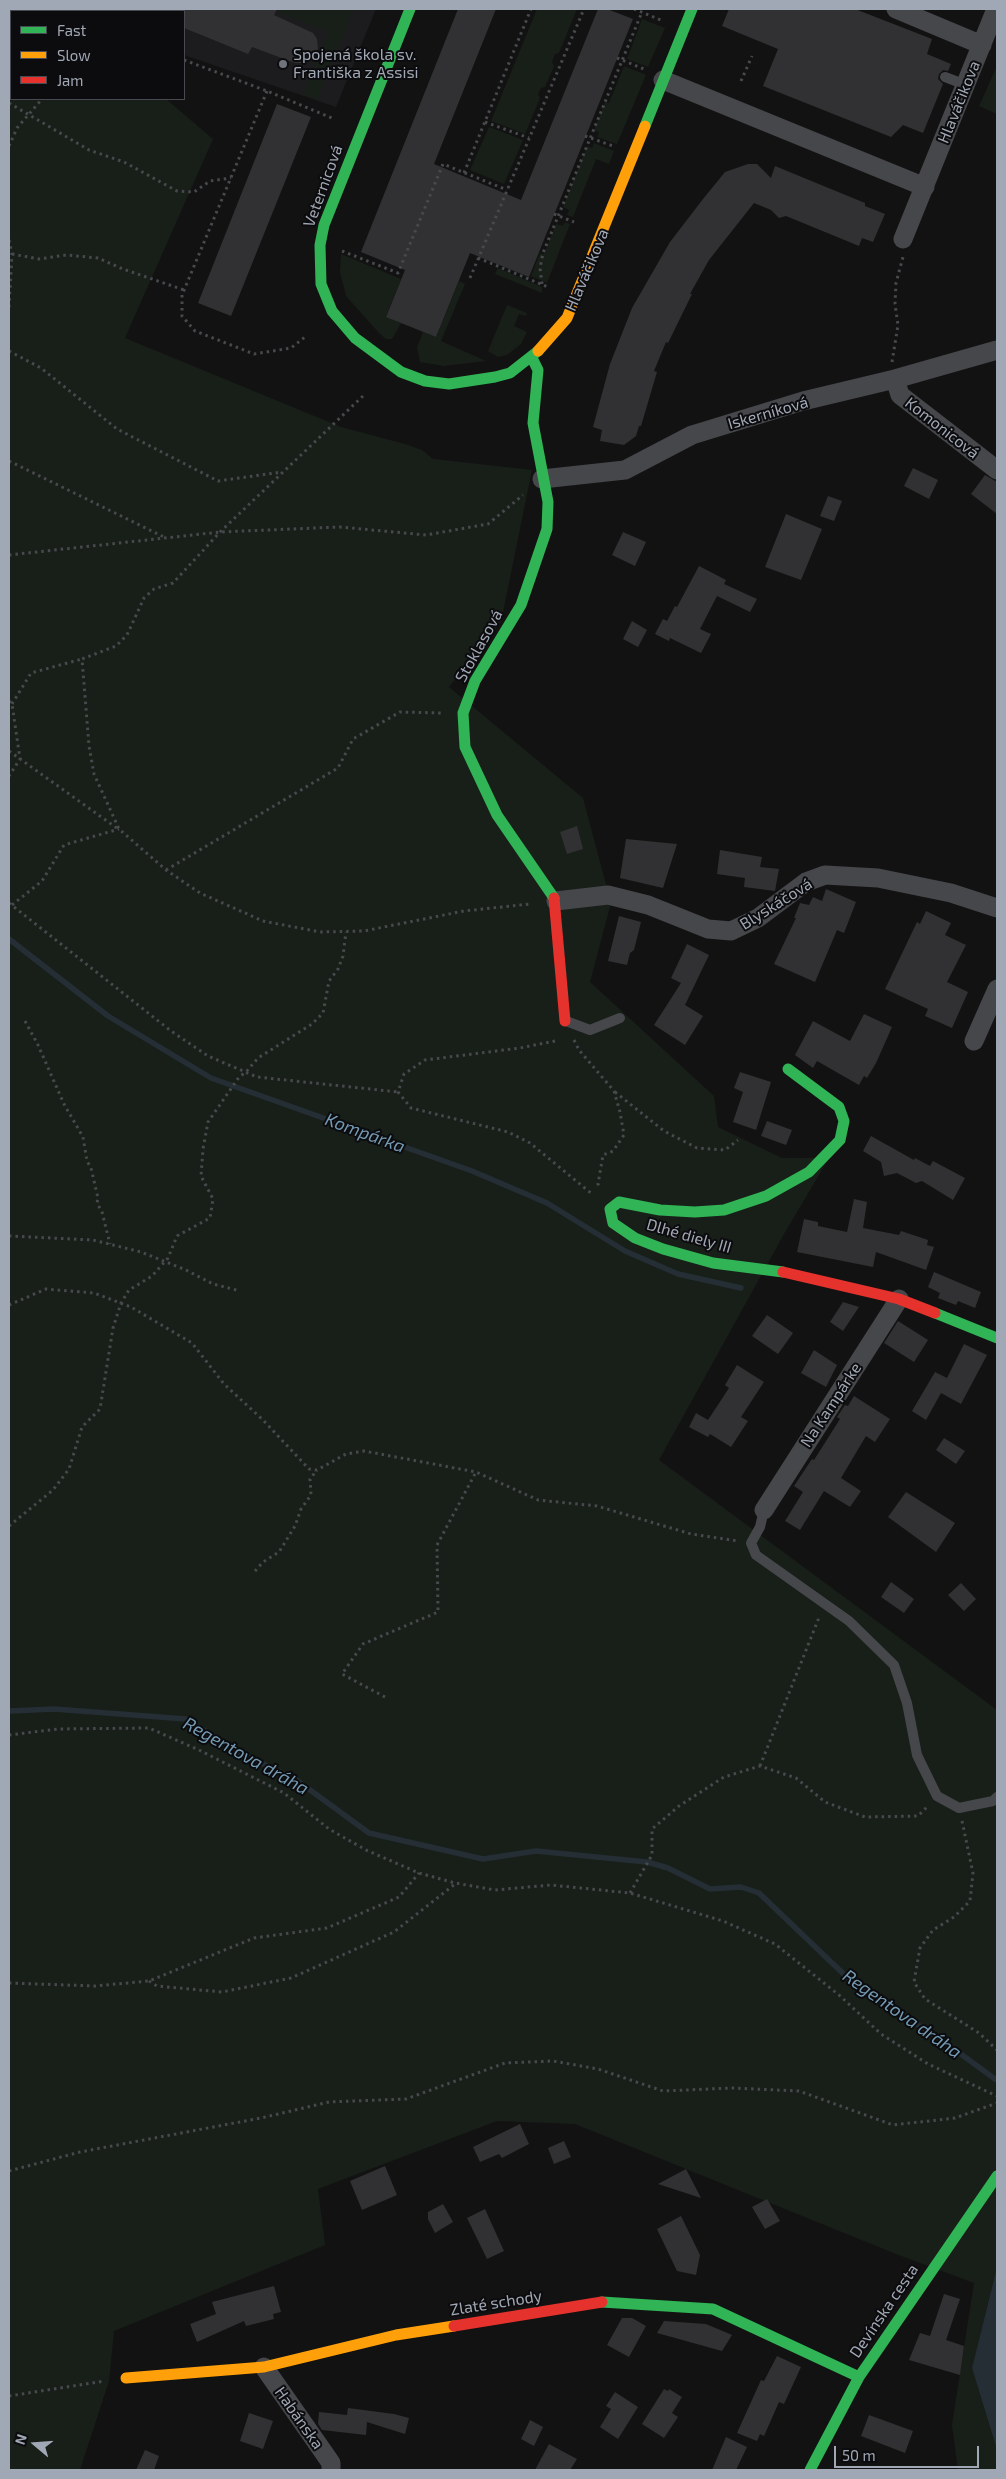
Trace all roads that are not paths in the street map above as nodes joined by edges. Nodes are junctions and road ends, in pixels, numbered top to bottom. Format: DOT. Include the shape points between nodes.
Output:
graph roads {
  1 [pos="410,9"];
  2 [pos="692,9"];
  3 [pos="896,9"];
  4 [pos="996,9"];
  5 [pos="982,45"];
  6 [pos="945,77"];
  7 [pos="663,80"];
  8 [pos="966,85"];
  9 [pos="924,187"];
  10 [pos="904,239"];
  11 [pos="997,350"];
  12 [pos="532,358"];
  13 [pos="895,379"];
  14 [pos="438,383"];
  15 [pos="997,470"];
  16 [pos="542,479"];
  17 [pos="556,901"];
  18 [pos="997,908"];
  19 [pos="997,989"];
  20 [pos="620,1018"];
  21 [pos="565,1021"];
  22 [pos="974,1040"];
  23 [pos="788,1069"];
  24 [pos="898,1299"];
  25 [pos="997,1338"];
  26 [pos="764,1510"];
  27 [pos="997,1797"];
  28 [pos="997,2176"];
  29 [pos="264,2367"];
  30 [pos="859,2377"];
  31 [pos="126,2378"];
  32 [pos="331,2470"];
  33 [pos="810,2470"];
  1 -- 14 [label="street, Veternicová" via="324,225 319,270 332,311 355,338 401,372"];
  2 -- 7 [label="street, Hlaváčikova"];
  3 -- 5 [label="street, Hlaváčikova"];
  4 -- 5 [label="street, Hlaváčikova"];
  5 -- 8 [label="street, Hlaváčikova"];
  6 -- 8 [label="lane"];
  7 -- 9 [label="street"];
  7 -- 12 [label="street, Hlaváčikova" via="572,310"];
  8 -- 9 [label="street, Hlaváčikova"];
  9 -- 10 [label="street, Hlaváčikova"];
  11 -- 13 [label="street, Iskerníková"];
  12 -- 14 [label="street, Hlaváčikova" via="495,378"];
  12 -- 16 [label="street, Stoklasová" via="538,370 533,423"];
  13 -- 15 [label="street, Komonicová" via="900,395"];
  13 -- 16 [label="street, Iskerníková" via="692,435 625,470"];
  16 -- 17 [label="street, Stoklasová" via="548,502 547,529 521,605 475,681 463,713 465,747 497,815"];
  17 -- 18 [label="street, Blyskáčová" via="608,896 648,905 708,930 731,932 758,918 806,882 824,875 878,878 950,893"];
  17 -- 21 [label="street"];
  19 -- 22 [label="street"];
  20 -- 21 [label="lane" via="590,1030"];
  23 -- 24 [label="street, Dlhé diely III" via="839,1106 844,1121 840,1140 809,1172 766,1196 724,1210 695,1212 619,1202 610,1208 613,1223 635,1238 713,1263 790,1273"];
  24 -- 25 [label="street, Dlhé diely III"];
  24 -- 26 [label="street, Na Kampárke"];
  26 -- 27 [label="lane" via="751,1544 756,1555 849,1621 894,1665 907,1703 917,1755 937,1796 959,1808"];
  28 -- 30 [label="street, Devínska cesta"];
  29 -- 30 [label="street, Zlaté schody" via="396,2335 609,2301 713,2309"];
  29 -- 31 [label="street, Zlaté schody"];
  29 -- 32 [label="street, Habánska" via="331,2463"];
  30 -- 33 [label="street, Devínska cesta"];
}
